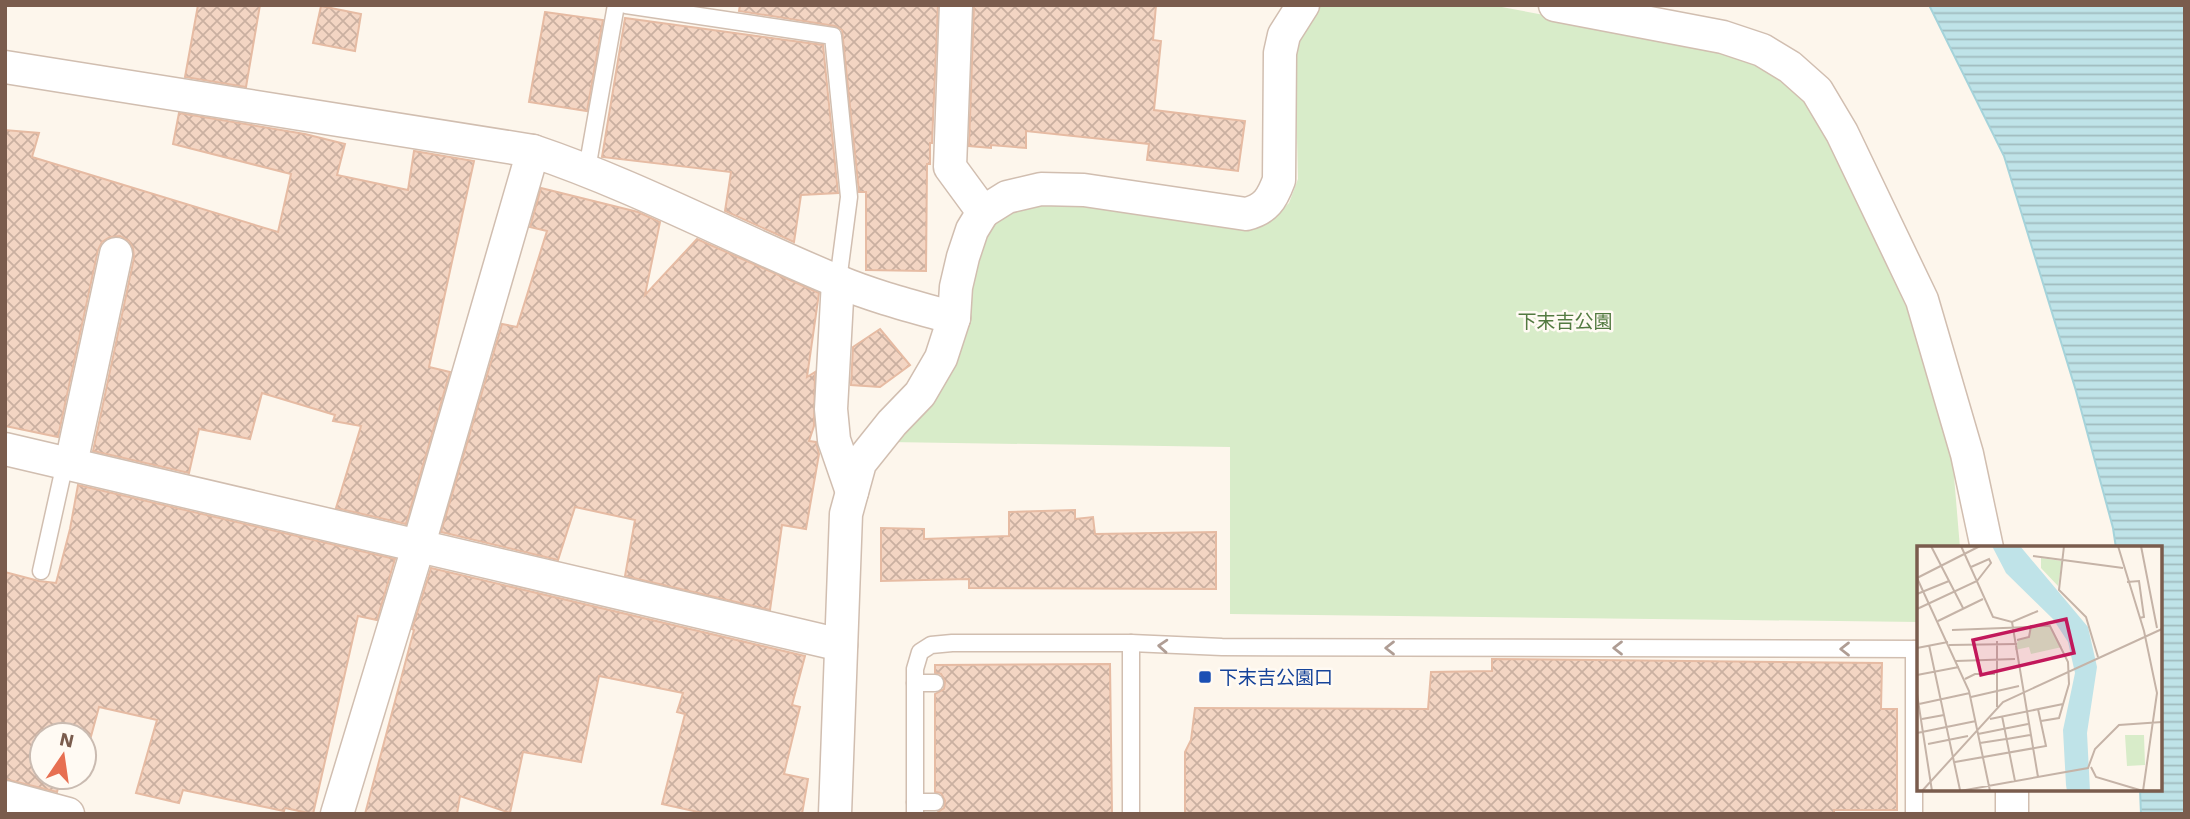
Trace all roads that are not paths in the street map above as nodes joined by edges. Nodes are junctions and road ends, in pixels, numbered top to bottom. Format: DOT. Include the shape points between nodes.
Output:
graph roads {
  1 [pos="616,5"];
  2 [pos="625,5"];
  3 [pos="956,5"];
  4 [pos="1303,5"];
  5 [pos="1555,5"];
  6 [pos="1599,9"];
  7 [pos="5,67"];
  8 [pos="533,151"];
  9 [pos="587,169"];
  10 [pos="984,212"];
  11 [pos="116,254"];
  12 [pos="838,281"];
  13 [pos="954,318"];
  14 [pos="5,449"];
  15 [pos="68,463"];
  16 [pos="852,492"];
  17 [pos="419,544"];
  18 [pos="1987,546"];
  19 [pos="41,571"];
  20 [pos="1131,643"];
  21 [pos="841,645"];
  22 [pos="1916,649"];
  23 [pos="915,683"];
  24 [pos="935,683"];
  25 [pos="2012,791"];
  26 [pos="5,797"];
  27 [pos="935,802"];
  28 [pos="915,808"];
  29 [pos="68,814"];
  30 [pos="337,814"];
  31 [pos="835,814"];
  32 [pos="1131,814"];
  33 [pos="1914,814"];
  34 [pos="2012,814"];
  1 -- 9 [label="lane"];
  2 -- 12 [label="lane" via="833,36 849,197"];
  3 -- 10 [label="street" via="950,167"];
  4 -- 10 [label="street" via="1284,35 1280,53 1279,180 1260,211 1245,214 1084,190 1041,189 1007,197"];
  5 -- 6 [label="street"];
  6 -- 18 [label="street" via="1762,50 1817,91 1922,300 1967,454"];
  7 -- 8 [label="street"];
  8 -- 9 [label="street"];
  8 -- 17 [label="street"];
  9 -- 12 [label="street"];
  10 -- 13 [label="street" via="962,257"];
  11 -- 15 [label="street"];
  12 -- 13 [label="street"];
  12 -- 16 [label="street" via="831,409 834,440"];
  13 -- 16 [label="street" via="941,358 920,394 860,463"];
  14 -- 15 [label="street"];
  15 -- 17 [label="street"];
  15 -- 19 [label="lane"];
  16 -- 21 [label="street" via="846,514"];
  17 -- 21 [label="street"];
  17 -- 30 [label="street"];
  22 -- 20 [label="lane, one-way" via="1236,648"];
  20 -- 23 [label="lane" via="931,645 920,652"];
  20 -- 32 [label="lane"];
  21 -- 31 [label="street"];
  22 -- 33 [label="lane"];
  23 -- 24 [label="lane"];
  23 -- 28 [label="lane"];
  25 -- 34 [label="street"];
  26 -- 29 [label="street"];
  27 -- 28 [label="lane"];
}
